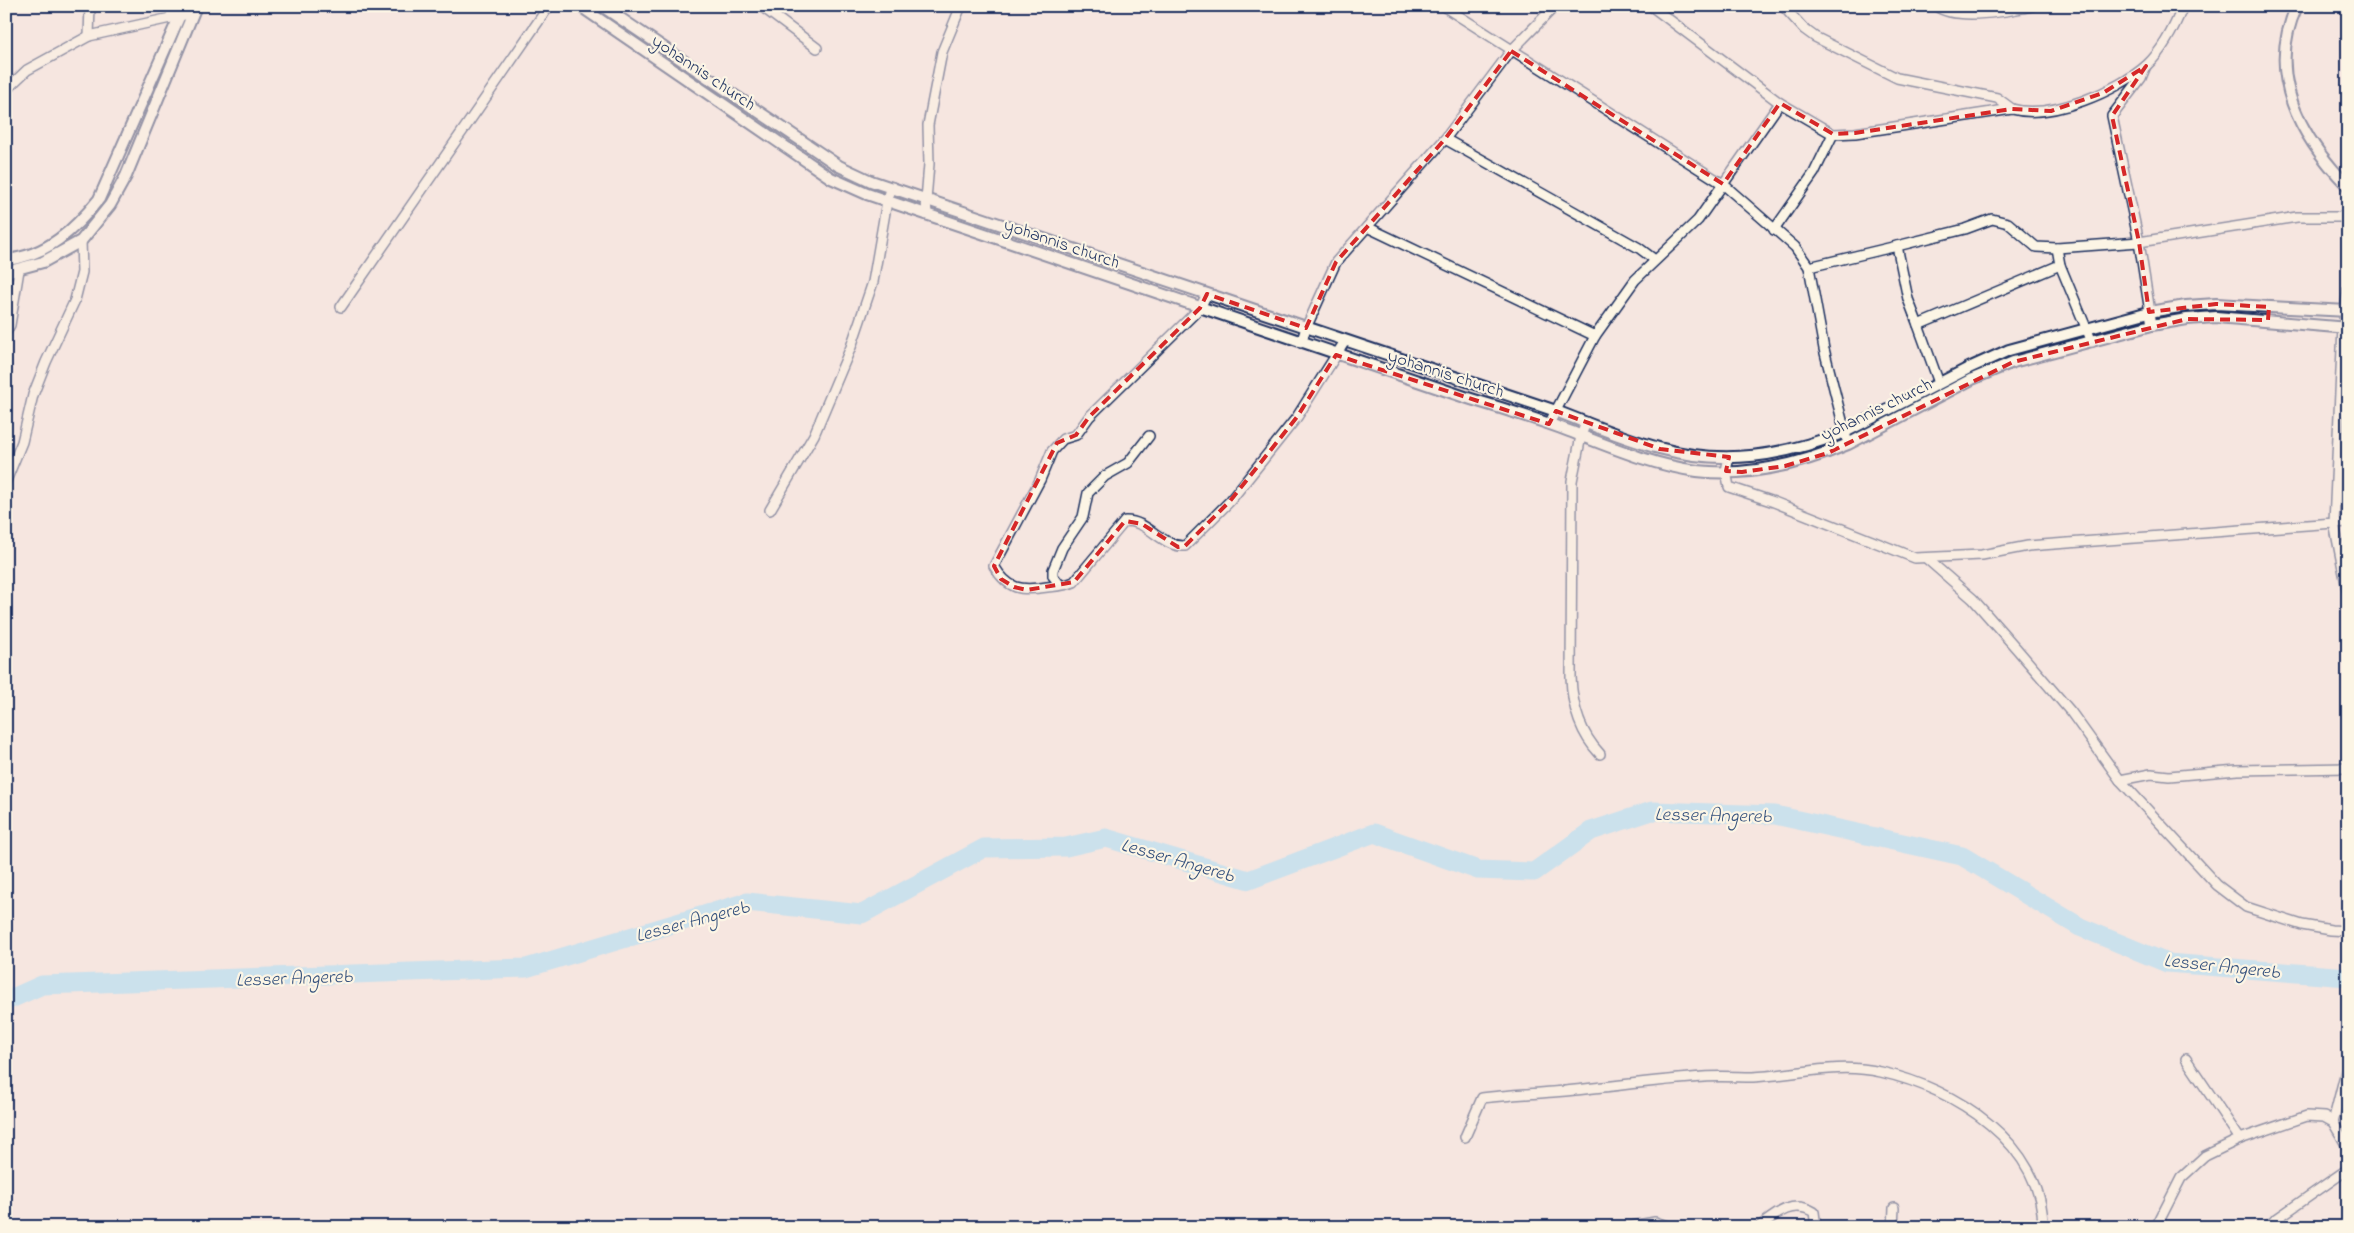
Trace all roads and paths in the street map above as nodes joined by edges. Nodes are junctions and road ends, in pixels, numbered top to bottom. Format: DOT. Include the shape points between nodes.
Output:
graph roads {
  1 [pos="90,6"];
  2 [pos="175,6"];
  3 [pos="184,6"];
  4 [pos="549,6"];
  5 [pos="580,6"];
  6 [pos="602,6"];
  7 [pos="761,6"];
  8 [pos="961,6"];
  9 [pos="1442,6"];
  10 [pos="1555,6"];
  11 [pos="1651,6"];
  12 [pos="1783,6"];
  13 [pos="1936,6"];
  14 [pos="2032,6"];
  15 [pos="2183,6"];
  16 [pos="2297,6"];
  17 [pos="195,10"];
  18 [pos="175,17"];
  19 [pos="89,36"];
  20 [pos="816,48"];
  21 [pos="1511,51"];
  22 [pos="2146,66"];
  23 [pos="6,90"];
  24 [pos="1780,102"];
  25 [pos="2012,109"];
  26 [pos="1833,134"];
  27 [pos="1445,139"];
  28 [pos="1723,184"];
  29 [pos="2348,186"];
  30 [pos="892,188"];
  31 [pos="926,200"];
  32 [pos="887,201"];
  33 [pos="927,215"];
  34 [pos="2348,217"];
  35 [pos="1367,227"];
  36 [pos="1774,230"];
  37 [pos="81,241"];
  38 [pos="2139,242"];
  39 [pos="1897,246"];
  40 [pos="2057,248"];
  41 [pos="6,260"];
  42 [pos="1654,260"];
  43 [pos="2060,265"];
  44 [pos="1809,267"];
  45 [pos="19,270"];
  46 [pos="6,272"];
  47 [pos="2348,289"];
  48 [pos="1207,294"];
  49 [pos="341,306"];
  50 [pos="2269,306"];
  51 [pos="1200,308"];
  52 [pos="2346,311"];
  53 [pos="2149,312"];
  54 [pos="2268,320"];
  55 [pos="1918,325"];
  56 [pos="2152,325"];
  57 [pos="1306,328"];
  58 [pos="2345,328"];
  59 [pos="2088,330"];
  60 [pos="6,332"];
  61 [pos="1595,336"];
  62 [pos="1345,341"];
  63 [pos="2092,342"];
  64 [pos="1301,343"];
  65 [pos="1336,355"];
  66 [pos="1939,383"];
  67 [pos="2344,405"];
  68 [pos="1556,411"];
  69 [pos="1586,422"];
  70 [pos="1550,424"];
  71 [pos="1845,432"];
  72 [pos="1149,436"];
  73 [pos="1581,436"];
  74 [pos="1848,444"];
  75 [pos="1728,458"];
  76 [pos="1726,471"];
  77 [pos="6,481"];
  78 [pos="770,510"];
  79 [pos="2348,522"];
  80 [pos="2334,523"];
  81 [pos="1926,558"];
  82 [pos="1060,585"];
  83 [pos="2348,594"];
  84 [pos="1600,754"];
  85 [pos="2348,768"];
  86 [pos="2120,780"];
  87 [pos="2348,931"];
  88 [pos="2186,1059"];
  89 [pos="2348,1063"];
  90 [pos="2333,1122"];
  91 [pos="1465,1138"];
  92 [pos="2240,1139"];
  93 [pos="2348,1148"];
  94 [pos="2348,1169"];
  95 [pos="1894,1208"];
  96 [pos="1627,1227"];
  97 [pos="1670,1227"];
  98 [pos="1759,1227"];
  99 [pos="1816,1227"];
  100 [pos="1893,1227"];
  101 [pos="2043,1227"];
  102 [pos="2156,1227"];
  103 [pos="2268,1227"];
  1 -- 19 [label="street"];
  2 -- 18 [label="street"];
  3 -- 18 [label="street"];
  4 -- 49 [label="street"];
  5 -- 32 [label="street, yohannis church" via="831,178"];
  6 -- 30 [label="street" via="839,166"];
  7 -- 20 [label="street"];
  8 -- 31 [label="street" via="942,52 928,125"];
  9 -- 21 [label="street"];
  10 -- 21 [label="street"];
  11 -- 24 [label="street"];
  12 -- 25 [label="street" via="1815,37 1897,78 1997,98"];
  13 -- 14 [label="street" via="1965,14"];
  15 -- 22 [label="street" via="2157,54"];
  16 -- 29 [label="street" via="2289,22 2284,49 2292,102 2316,151"];
  17 -- 18 [label="street"];
  17 -- 37 [label="street" via="126,176 110,205"];
  18 -- 19 [label="street"];
  18 -- 41 [label="street" via="100,199 80,224 61,240 38,252"];
  19 -- 23 [label="street" via="27,70"];
  21 -- 27 [label="street"];
  21 -- 28 [label="street"];
  22 -- 25 [label="street" via="2103,93 2051,111"];
  22 -- 38 [label="street" via="2141,78 2112,116"];
  24 -- 26 [label="street"];
  24 -- 28 [label="street"];
  25 -- 26 [label="street"];
  26 -- 36 [label="street" via="1814,173"];
  27 -- 35 [label="street"];
  27 -- 42 [label="street" via="1639,248"];
  28 -- 36 [label="street"];
  28 -- 42 [label="street" via="1698,220"];
  30 -- 31 [label="street"];
  30 -- 32 [label="street"];
  31 -- 33 [label="street"];
  31 -- 48 [label="street"];
  32 -- 33 [label="street, yohannis church"];
  32 -- 78 [label="street" via="873,282 851,347 814,435"];
  33 -- 51 [label="street, yohannis church"];
  34 -- 38 [label="street" via="2297,217"];
  35 -- 57 [label="street" via="1336,262"];
  35 -- 61 [label="street"];
  36 -- 44 [label="street" via="1795,247"];
  37 -- 45 [label="street" via="43,262"];
  37 -- 77 [label="street" via="82,272 75,300 33,395 22,442"];
  38 -- 40 [label="street"];
  38 -- 53 [label="street"];
  39 -- 40 [label="street" via="1992,219 2008,223 2036,247"];
  39 -- 44 [label="street"];
  39 -- 55 [label="street" via="1908,299"];
  40 -- 43 [label="street"];
  42 -- 61 [label="street" via="1635,280"];
  43 -- 55 [label="street"];
  43 -- 59 [label="street"];
  44 -- 71 [label="street" via="1824,349"];
  45 -- 46 [label="street"];
  45 -- 60 [label="street"];
  47 -- 52 [label="street"];
  48 -- 51 [label="street"];
  48 -- 57 [label="street"];
  50 -- 52 [label="street"];
  50 -- 53 [label="street" via="2216,304"];
  50 -- 54 [label="street"];
  51 -- 64 [label="street, yohannis church"];
  51 -- 82 [label="street" via="1089,417 1076,435 1057,443 994,566 1001,579 1014,587 1027,590"];
  52 -- 58 [label="street"];
  53 -- 56 [label="street"];
  53 -- 59 [label="street"];
  54 -- 56 [label="street, yohannis church" via="2216,317"];
  54 -- 58 [label="street, yohannis church"];
  55 -- 66 [label="street"];
  56 -- 63 [label="street, yohannis church"];
  57 -- 62 [label="street"];
  57 -- 64 [label="street"];
  58 -- 67 [label="street"];
  59 -- 63 [label="street"];
  59 -- 66 [label="street" via="2009,350"];
  61 -- 68 [label="street"];
  62 -- 65 [label="street"];
  62 -- 68 [label="street"];
  63 -- 74 [label="street, yohannis church" via="2013,362 1972,379"];
  64 -- 65 [label="street, yohannis church"];
  65 -- 70 [label="street, yohannis church"];
  65 -- 82 [label="street" via="1297,417 1230,501 1185,546 1178,546 1133,520 1125,521 1074,582"];
  66 -- 71 [label="street"];
  67 -- 80 [label="street"];
  68 -- 69 [label="street"];
  68 -- 70 [label="street"];
  69 -- 73 [label="street"];
  69 -- 75 [label="street" via="1660,449"];
  70 -- 73 [label="street, yohannis church"];
  71 -- 74 [label="street"];
  71 -- 75 [label="street" via="1782,453"];
  72 -- 82 [label="street" via="1128,464 1105,476 1088,493 1083,517 1052,570"];
  73 -- 76 [label="street, yohannis church" via="1655,463 1698,471"];
  73 -- 84 [label="street" via="1572,481 1572,701 1587,735"];
  74 -- 76 [label="street, yohannis church" via="1785,466"];
  75 -- 76 [label="street"];
  76 -- 81 [label="street" via="1729,487 1915,558"];
  79 -- 80 [label="street"];
  80 -- 81 [label="street" via="2028,546 1982,555"];
  80 -- 83 [label="street"];
  81 -- 86 [label="street" via="1973,599 2016,648 2071,712"];
  85 -- 86 [label="street" via="2236,770 2169,776 2151,774"];
  86 -- 87 [label="street" via="2217,884 2246,907 2302,925"];
  88 -- 92 [label="street"];
  89 -- 90 [label="street"];
  90 -- 92 [label="street" via="2324,1117 2307,1116"];
  90 -- 93 [label="street"];
  91 -- 101 [label="street" via="1482,1098 1811,1069 1849,1068 1880,1072 1921,1083 1962,1103 2001,1134 2036,1183 2043,1209"];
  92 -- 102 [label="street" via="2205,1156 2182,1178"];
  94 -- 103 [label="street"];
  95 -- 100 [label="street"];
  96 -- 97 [label="street" via="1655,1222"];
  98 -- 99 [label="street" via="1778,1212 1799,1206 1814,1212"];
}
